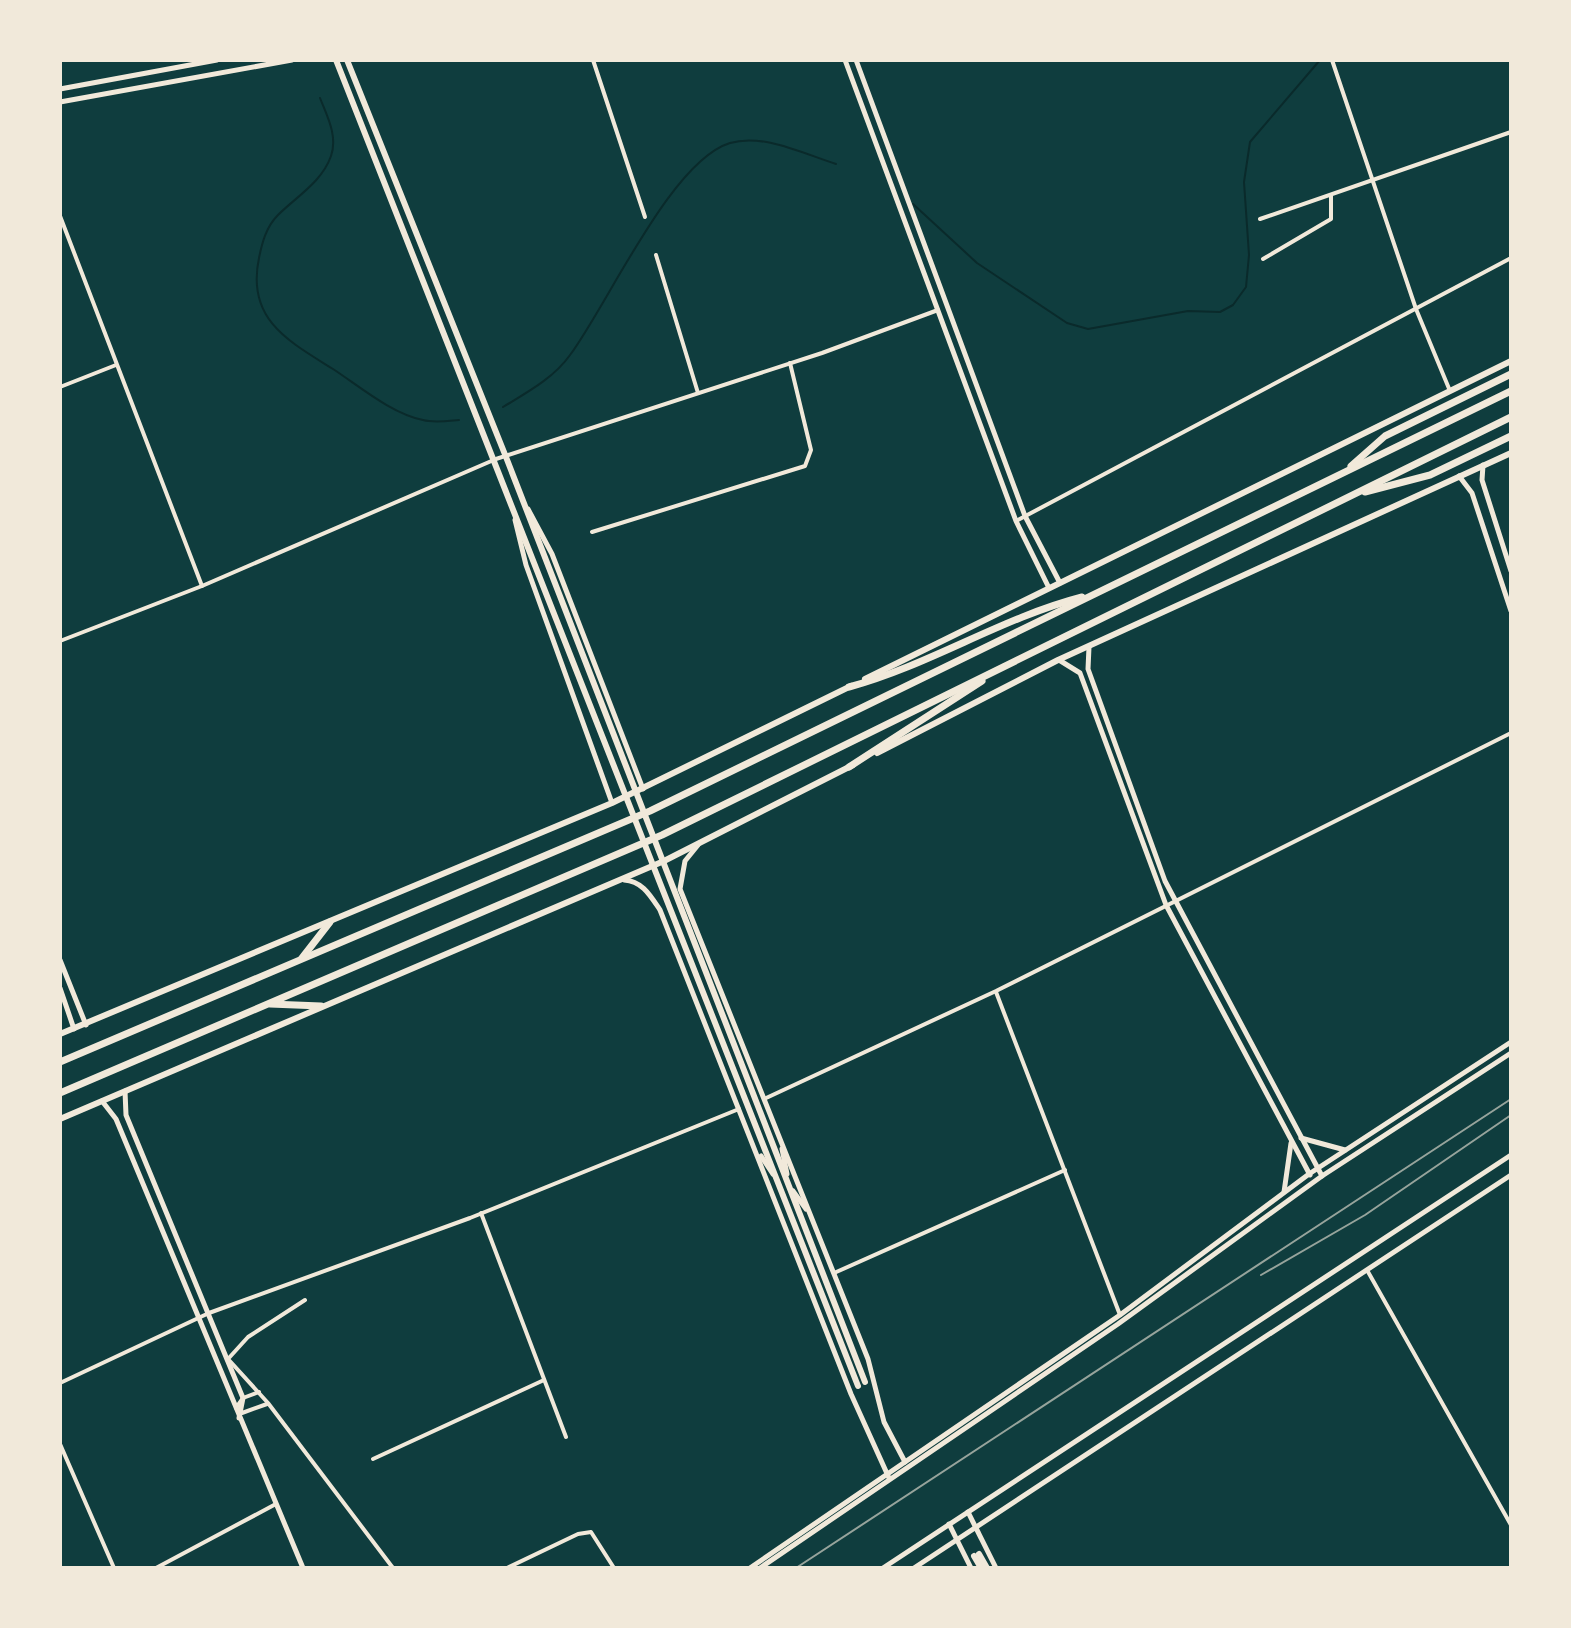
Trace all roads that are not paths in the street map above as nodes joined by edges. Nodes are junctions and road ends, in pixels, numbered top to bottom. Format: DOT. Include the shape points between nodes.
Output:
graph roads {
  1 [pos="217,60"];
  2 [pos="292,60"];
  3 [pos="336,60"];
  4 [pos="347,60"];
  5 [pos="593,60"];
  6 [pos="845,60"];
  7 [pos="856,60"];
  8 [pos="1332,60"];
  9 [pos="60,89"];
  10 [pos="60,102"];
  11 [pos="1511,132"];
  12 [pos="1373,182"];
  13 [pos="1331,196"];
  14 [pos="60,216"];
  15 [pos="645,217"];
  16 [pos="1260,219"];
  17 [pos="656,255"];
  18 [pos="1511,258"];
  19 [pos="1263,259"];
  20 [pos="1416,309"];
  21 [pos="938,310"];
  22 [pos="1511,361"];
  23 [pos="790,363"];
  24 [pos="116,365"];
  25 [pos="1511,374"];
  26 [pos="60,387"];
  27 [pos="1450,391"];
  28 [pos="1511,391"];
  29 [pos="698,393"];
  30 [pos="1511,417"];
  31 [pos="1511,436"];
  32 [pos="1511,453"];
  33 [pos="506,457"];
  34 [pos="496,459"];
  35 [pos="1483,465"];
  36 [pos="1344,473"];
  37 [pos="1459,476"];
  38 [pos="520,491"];
  39 [pos="1351,495"];
  40 [pos="510,502"];
  41 [pos="1025,516"];
  42 [pos="1016,521"];
  43 [pos="592,532"];
  44 [pos="1511,571"];
  45 [pos="1060,583"];
  46 [pos="202,586"];
  47 [pos="1049,588"];
  48 [pos="1100,592"];
  49 [pos="1511,611"];
  50 [pos="60,641"];
  51 [pos="1090,645"];
  52 [pos="1058,660"];
  53 [pos="1012,662"];
  54 [pos="849,687"];
  55 [pos="1511,733"];
  56 [pos="849,767"];
  57 [pos="643,789"];
  58 [pos="612,803"];
  59 [pos="703,841"];
  60 [pos="619,880"];
  61 [pos="1175,900"];
  62 [pos="1166,905"];
  63 [pos="330,922"];
  64 [pos="60,960"];
  65 [pos="301,960"];
  66 [pos="60,988"];
  67 [pos="996,991"];
  68 [pos="268,1004"];
  69 [pos="321,1006"];
  70 [pos="87,1026"];
  71 [pos="74,1030"];
  72 [pos="60,1034"];
  73 [pos="1511,1042"];
  74 [pos="1511,1053"];
  75 [pos="60,1062"];
  76 [pos="125,1091"];
  77 [pos="61,1092"];
  78 [pos="764,1099"];
  79 [pos="102,1101"];
  80 [pos="739,1109"];
  81 [pos="60,1119"];
  82 [pos="779,1134"];
  83 [pos="1300,1138"];
  84 [pos="752,1141"];
  85 [pos="1291,1142"];
  86 [pos="1346,1150"];
  87 [pos="1511,1155"];
  88 [pos="1317,1169"];
  89 [pos="1065,1170"];
  90 [pos="1309,1174"];
  91 [pos="1511,1175"];
  92 [pos="1322,1176"];
  93 [pos="1314,1182"];
  94 [pos="789,1186"];
  95 [pos="781,1189"];
  96 [pos="1284,1193"];
  97 [pos="481,1213"];
  98 [pos="811,1216"];
  99 [pos="785,1222"];
  100 [pos="1367,1270"];
  101 [pos="834,1273"];
  102 [pos="305,1300"];
  103 [pos="209,1313"];
  104 [pos="1120,1315"];
  105 [pos="199,1318"];
  106 [pos="228,1359"];
  107 [pos="544,1380"];
  108 [pos="60,1383"];
  109 [pos="259,1392"];
  110 [pos="243,1398"];
  111 [pos="268,1403"];
  112 [pos="236,1408"];
  113 [pos="239,1419"];
  114 [pos="566,1437"];
  115 [pos="60,1444"];
  116 [pos="373,1459"];
  117 [pos="906,1464"];
  118 [pos="889,1478"];
  119 [pos="274,1505"];
  120 [pos="968,1512"];
  121 [pos="949,1524"];
  122 [pos="1511,1525"];
  123 [pos="975,1526"];
  124 [pos="956,1540"];
  125 [pos="114,1568"];
  126 [pos="156,1568"];
  127 [pos="303,1568"];
  128 [pos="393,1568"];
  129 [pos="507,1568"];
  130 [pos="614,1568"];
  131 [pos="750,1568"];
  132 [pos="760,1568"];
  133 [pos="883,1568"];
  134 [pos="914,1568"];
  135 [pos="971,1568"];
  136 [pos="981,1568"];
  137 [pos="987,1568"];
  138 [pos="996,1568"];
  1 -- 9 [label="street"];
  2 -- 10 [label="street"];
  3 -- 34 [label="main road"];
  4 -- 33 [label="main road"];
  5 -- 15 [label="street"];
  6 -- 21 [label="street"];
  7 -- 41 [label="street"];
  8 -- 12 [label="street"];
  11 -- 12 [label="street"];
  12 -- 13 [label="street"];
  12 -- 20 [label="street"];
  13 -- 16 [label="street"];
  13 -- 19 [label="street" via="1331,219"];
  14 -- 24 [label="street"];
  17 -- 29 [label="street"];
  18 -- 20 [label="street"];
  20 -- 27 [label="street"];
  20 -- 41 [label="street"];
  21 -- 23 [label="street"];
  21 -- 42 [label="street"];
  22 -- 27 [label="main road"];
  23 -- 29 [label="street"];
  23 -- 43 [label="street" via="811,450 805,466"];
  24 -- 26 [label="street"];
  24 -- 46 [label="street"];
  25 -- 36 [label="highway" via="1385,436"];
  27 -- 45 [label="main road"];
  28 -- 36 [label="highway"];
  29 -- 33 [label="street"];
  30 -- 39 [label="highway"];
  31 -- 39 [label="highway" via="1430,475"];
  32 -- 35 [label="main road"];
  33 -- 34 [label="street"];
  33 -- 38 [label="main road"];
  34 -- 40 [label="main road"];
  34 -- 46 [label="street"];
  35 -- 37 [label="main road"];
  35 -- 44 [label="street" via="1485,492"];
  36 -- 48 [label="highway"];
  37 -- 49 [label="street" via="1472,493"];
  37 -- 51 [label="main road"];
  38 -- 57 [label="street" via="552,554"];
  38 -- 94 [label="main road"];
  39 -- 53 [label="highway"];
  40 -- 58 [label="street" via="526,565"];
  40 -- 95 [label="main road"];
  41 -- 42 [label="street"];
  41 -- 45 [label="street"];
  42 -- 47 [label="street"];
  45 -- 47 [label="main road"];
  46 -- 50 [label="street"];
  47 -- 54 [label="main road"];
  48 -- 54 [label="highway" via="1034,609 896,674"];
  48 -- 65 [label="highway" via="650,811"];
  51 -- 52 [label="main road"];
  51 -- 61 [label="street" via="1088,669"];
  52 -- 56 [label="main road"];
  52 -- 62 [label="street" via="1080,673"];
  53 -- 56 [label="highway"];
  53 -- 68 [label="highway" via="662,835"];
  54 -- 57 [label="main road"];
  55 -- 61 [label="street"];
  56 -- 59 [label="main road"];
  57 -- 58 [label="main road"];
  58 -- 63 [label="main road"];
  59 -- 60 [label="main road"];
  59 -- 78 [label="street" via="685,861 680,889"];
  60 -- 69 [label="main road"];
  60 -- 80 [label="street" via="636,882 660,910"];
  61 -- 62 [label="street"];
  61 -- 83 [label="street"];
  62 -- 67 [label="street"];
  62 -- 85 [label="street"];
  63 -- 65 [label="highway"];
  63 -- 70 [label="main road"];
  64 -- 70 [label="street"];
  65 -- 75 [label="highway"];
  66 -- 71 [label="street"];
  67 -- 78 [label="street"];
  67 -- 89 [label="street"];
  68 -- 69 [label="highway"];
  68 -- 77 [label="highway"];
  69 -- 76 [label="main road"];
  70 -- 71 [label="main road"];
  71 -- 72 [label="main road"];
  73 -- 86 [label="street"];
  74 -- 92 [label="street"];
  76 -- 79 [label="main road"];
  76 -- 103 [label="street" via="126,1115"];
  78 -- 82 [label="street"];
  79 -- 81 [label="main road"];
  79 -- 105 [label="street" via="116,1119"];
  80 -- 84 [label="street"];
  80 -- 97 [label="street"];
  82 -- 94 [label="street"];
  82 -- 98 [label="street"];
  83 -- 86 [label="street"];
  83 -- 88 [label="street"];
  84 -- 95 [label="street"];
  84 -- 99 [label="street"];
  85 -- 90 [label="street"];
  85 -- 96 [label="street"];
  86 -- 88 [label="street"];
  87 -- 120 [label="street"];
  88 -- 90 [label="street"];
  88 -- 92 [label="street"];
  89 -- 101 [label="street"];
  89 -- 104 [label="street"];
  90 -- 93 [label="street"];
  90 -- 96 [label="street"];
  91 -- 100 [label="street"];
  92 -- 93 [label="street"];
  93 -- 117 [label="street" via="1118,1324"];
  94 -- 95 [label="main road" via="862,1384"];
  94 -- 98 [label="street"];
  95 -- 99 [label="street"];
  96 -- 104 [label="street"];
  97 -- 103 [label="street"];
  97 -- 107 [label="street"];
  98 -- 101 [label="street"];
  99 -- 118 [label="street"];
  100 -- 122 [label="street"];
  100 -- 123 [label="street"];
  101 -- 117 [label="street" via="875,1381 884,1422"];
  102 -- 106 [label="street" via="248,1337"];
  103 -- 105 [label="street"];
  103 -- 106 [label="street"];
  104 -- 117 [label="street"];
  105 -- 108 [label="street"];
  105 -- 112 [label="street"];
  106 -- 109 [label="street"];
  106 -- 110 [label="street"];
  107 -- 114 [label="street"];
  107 -- 116 [label="street"];
  109 -- 110 [label="street"];
  109 -- 111 [label="street"];
  110 -- 112 [label="street"];
  110 -- 113 [label="street"];
  111 -- 113 [label="street" via="243,1411"];
  111 -- 128 [label="street"];
  112 -- 113 [label="street"];
  113 -- 119 [label="street"];
  115 -- 125 [label="street"];
  117 -- 118 [label="street"];
  118 -- 131 [label="street"];
  118 -- 132 [label="street"];
  119 -- 126 [label="street"];
  119 -- 127 [label="street"];
  120 -- 121 [label="street"];
  120 -- 123 [label="street"];
  121 -- 124 [label="street"];
  121 -- 133 [label="street"];
  123 -- 124 [label="street"];
  123 -- 138 [label="street"];
  124 -- 134 [label="street"];
  124 -- 135 [label="street"];
  129 -- 130 [label="street" via="591,1532"];
  136 -- 137 [label="main road" via="977,1555"];
}
